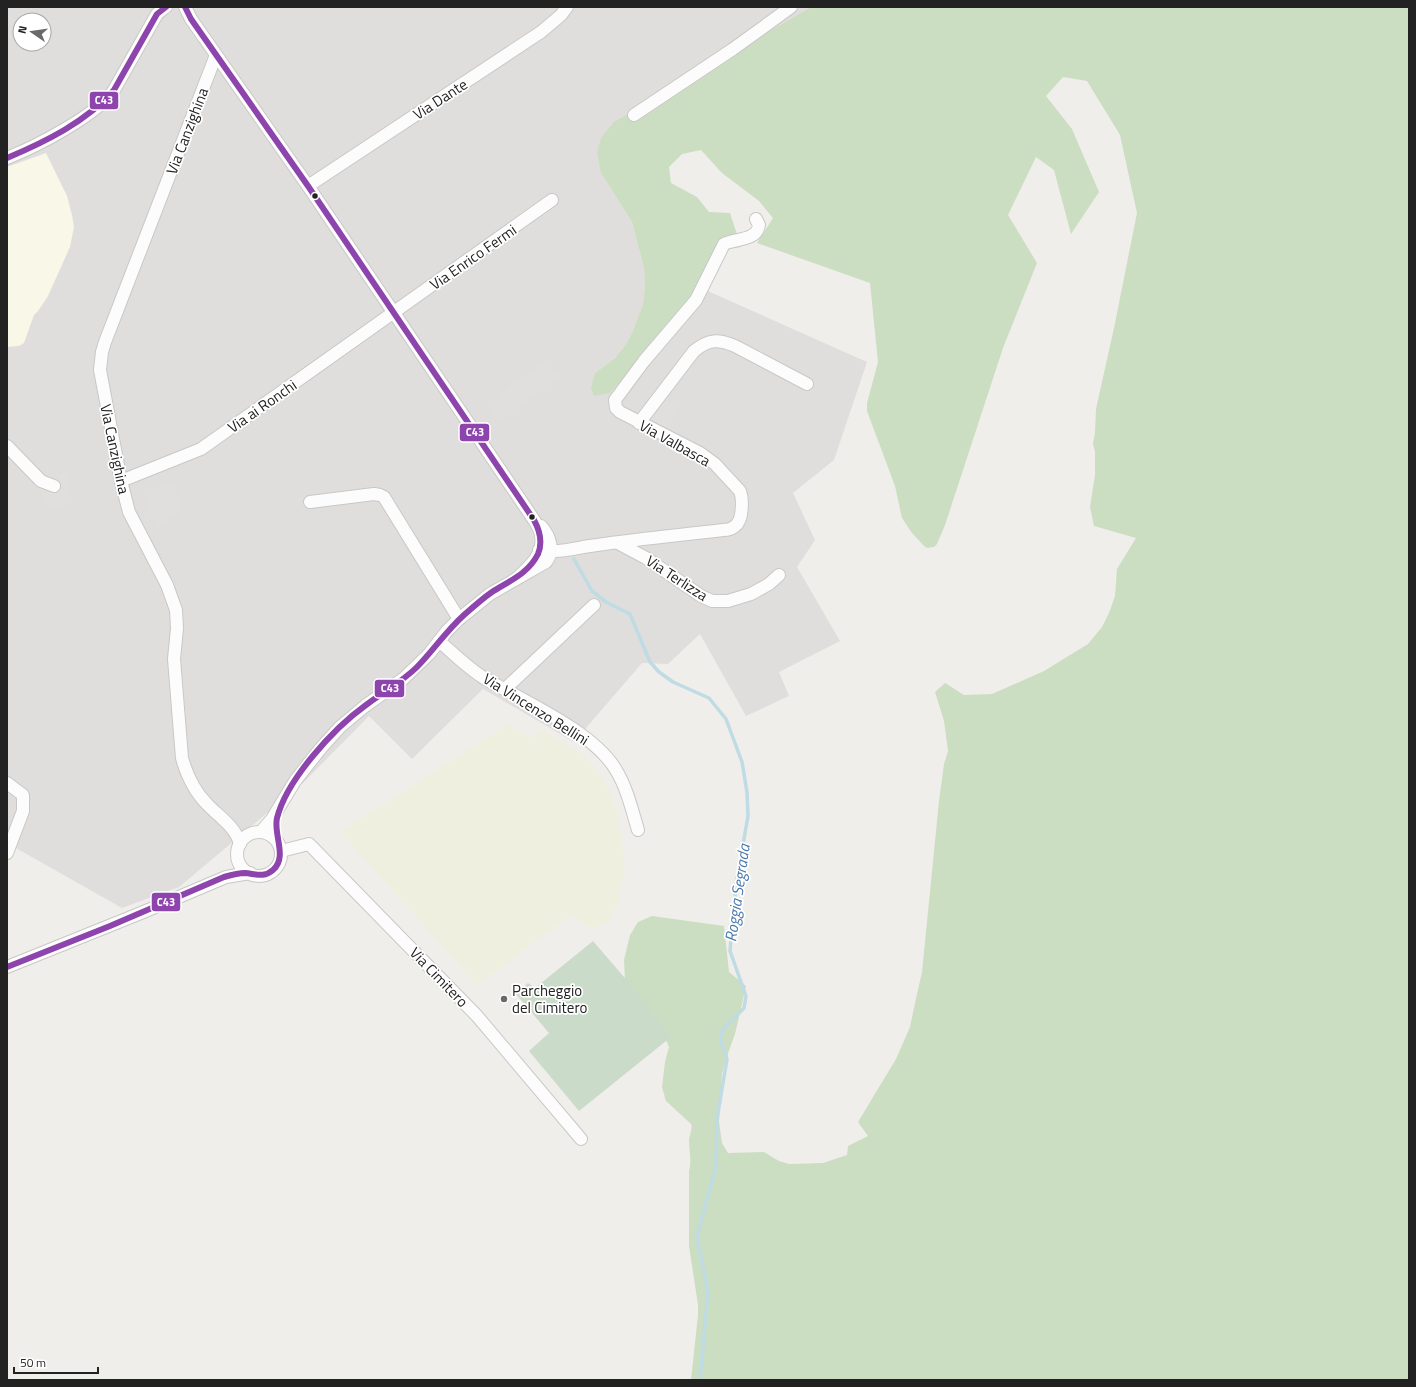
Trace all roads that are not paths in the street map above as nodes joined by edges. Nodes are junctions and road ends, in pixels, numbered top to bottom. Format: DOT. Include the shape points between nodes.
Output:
graph roads {
  1 [pos="166,7"];
  2 [pos="175,7"];
  3 [pos="568,7"];
  4 [pos="790,7"];
  5 [pos="186,10"];
  6 [pos="216,55"];
  7 [pos="634,115"];
  8 [pos="7,158"];
  9 [pos="308,186"];
  10 [pos="552,200"];
  11 [pos="756,219"];
  12 [pos="394,313"];
  13 [pos="807,384"];
  14 [pos="638,423"];
  15 [pos="7,446"];
  16 [pos="121,481"];
  17 [pos="54,486"];
  18 [pos="310,502"];
  19 [pos="618,542"];
  20 [pos="545,551"];
  21 [pos="780,575"];
  22 [pos="594,605"];
  23 [pos="459,619"];
  24 [pos="439,642"];
  25 [pos="505,689"];
  26 [pos="7,783"];
  27 [pos="285,797"];
  28 [pos="638,830"];
  29 [pos="261,832"];
  30 [pos="240,842"];
  31 [pos="280,847"];
  32 [pos="7,853"];
  33 [pos="250,873"];
  34 [pos="226,877"];
  35 [pos="7,967"];
  36 [pos="581,1139"];
  1 -- 8 [label="street" via="157,14 106,101 28,150"];
  2 -- 5 [label="street"];
  3 -- 9 [label="street, Via Dante" via="541,32"];
  4 -- 7 [label="street" via="733,49"];
  5 -- 6 [label="street"];
  6 -- 9 [label="street"];
  6 -- 16 [label="street, Via Canzighina" via="102,352 100,376"];
  9 -- 12 [label="street"];
  10 -- 12 [label="street, Via Enrico Fermi"];
  11 -- 14 [label="street, Via Valbasca" via="759,225 756,233 724,244 696,300 616,398 617,410"];
  12 -- 16 [label="street, Via ai Ronchi" via="201,449"];
  12 -- 20 [label="street" via="534,520"];
  13 -- 14 [label="street" via="735,346 710,341 694,351"];
  14 -- 19 [label="street, Via Valbasca" via="700,453 714,464 740,491 740,519 735,527 730,529"];
  15 -- 17 [label="street" via="41,481"];
  16 -- 30 [label="street, Via Canzighina" via="129,512 167,585 176,610 174,659 185,769 198,795"];
  18 -- 23 [label="street" via="374,494 384,497"];
  19 -- 20 [label="street, Via Valbasca"];
  19 -- 21 [label="street, Via Terlizza" via="712,601 728,601 751,594"];
  20 -- 23 [label="street" via="516,579 490,594"];
  22 -- 25 [label="street"];
  23 -- 24 [label="street"];
  24 -- 25 [label="street, Via Vincenzo Bellini" via="470,668"];
  24 -- 27 [label="street" via="416,668 340,728 321,748"];
  25 -- 28 [label="street, Via Vincenzo Bellini" via="577,732 607,756 622,781"];
  26 -- 32 [label="street" via="23,795 23,811"];
  27 -- 29 [label="street"];
  27 -- 31 [label="street" via="277,820 276,831"];
  29 -- 30 [label="street" via="254,833"];
  29 -- 31 [label="street" via="273,836"];
  30 -- 33 [label="street" via="239,863"];
  30 -- 34 [label="street" via="234,864"];
  31 -- 33 [label="street" via="280,859 276,868 261,876"];
  31 -- 36 [label="street, Via Cimitero" via="309,844 477,1016"];
  33 -- 34 [label="street"];
  34 -- 35 [label="street"];
}
